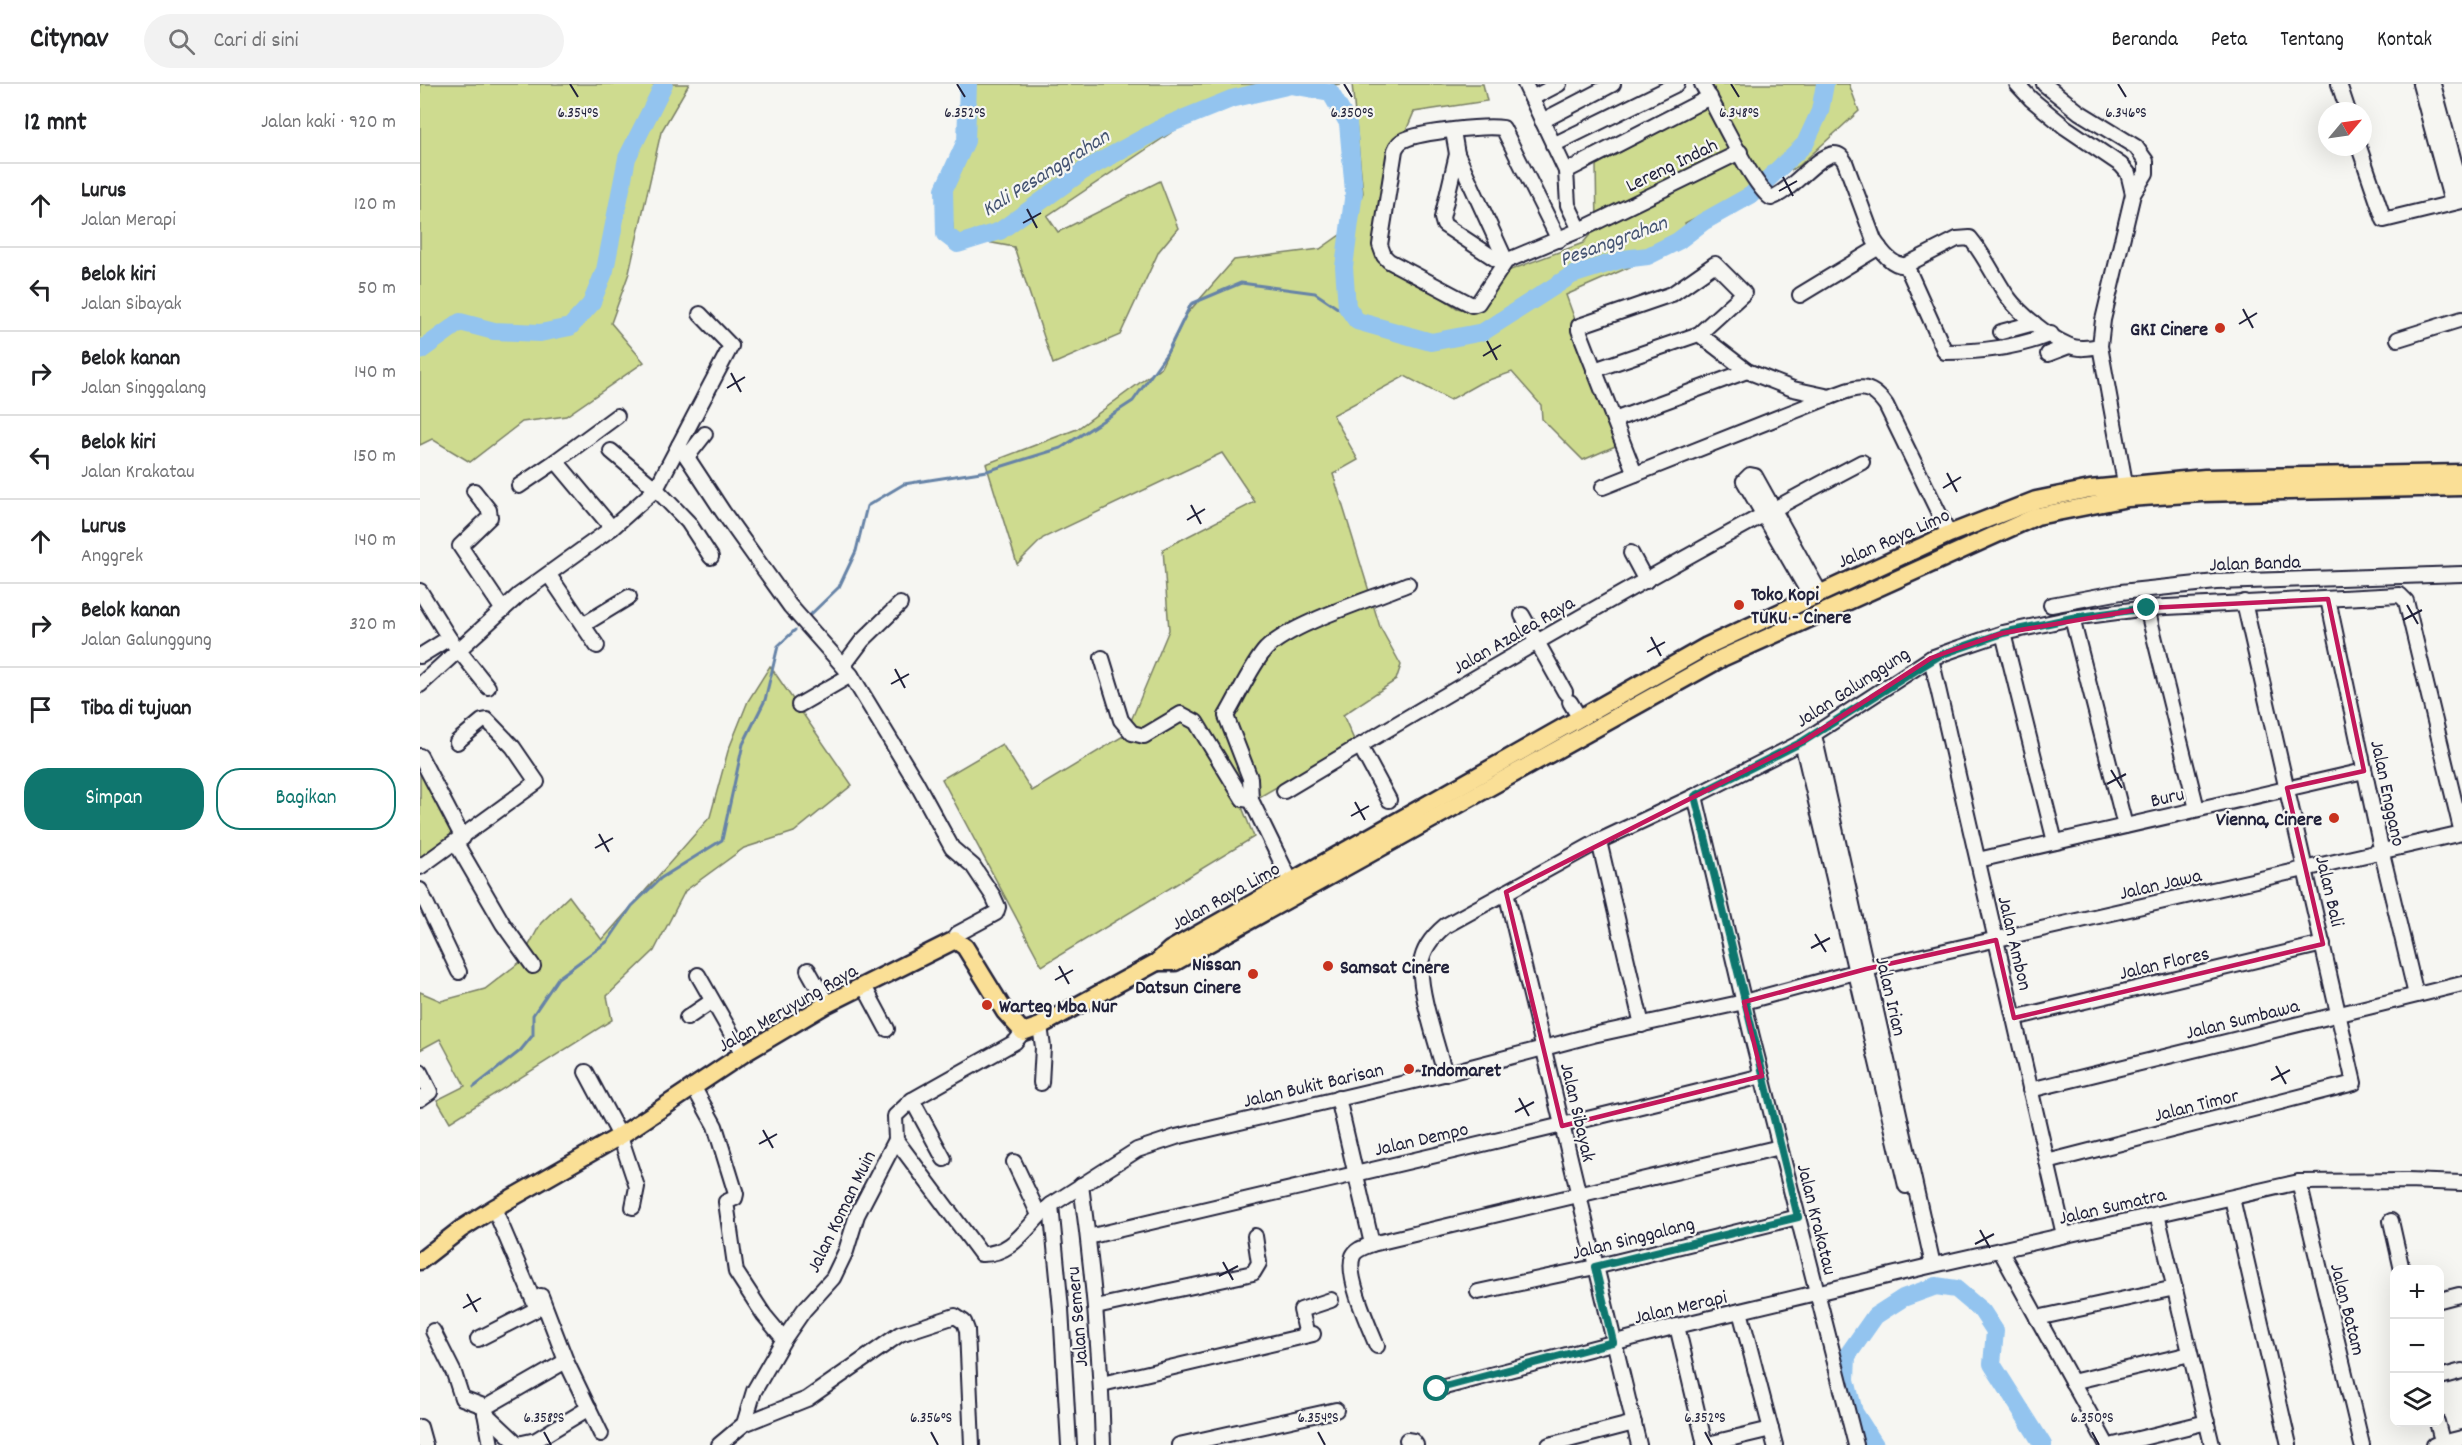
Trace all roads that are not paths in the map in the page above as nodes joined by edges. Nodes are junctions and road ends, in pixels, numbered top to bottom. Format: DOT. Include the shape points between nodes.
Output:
graph roads {
  1 [pos="1526,84"];
  2 [pos="1560,84"];
  3 [pos="1613,84"];
  4 [pos="1677,84"];
  5 [pos="1702,84"];
  6 [pos="2017,84"];
  7 [pos="2044,84"];
  8 [pos="2339,84"];
  9 [pos="2420,84"];
  10 [pos="2433,84"];
  11 [pos="1532,98"];
  12 [pos="1710,98"];
  13 [pos="2345,102"];
  14 [pos="1542,121"];
  15 [pos="1453,131"];
  16 [pos="1553,145"];
  17 [pos="1740,152"];
  18 [pos="1457,154"];
  19 [pos="2362,156"];
  20 [pos="1566,171"];
  21 [pos="2462,191"];
  22 [pos="2133,194"];
  23 [pos="2457,202"];
  24 [pos="1580,230"];
  25 [pos="1559,240"];
  26 [pos="1877,244"];
  27 [pos="1504,262"];
  28 [pos="1906,265"];
  29 [pos="1801,290"];
  30 [pos="700,314"];
  31 [pos="2462,319"];
  32 [pos="2034,323"];
  33 [pos="2001,332"];
  34 [pos="1699,334"];
  35 [pos="2051,334"];
  36 [pos="2398,339"];
  37 [pos="2069,346"];
  38 [pos="2100,346"];
  39 [pos="2048,354"];
  40 [pos="1594,370"];
  41 [pos="1747,371"];
  42 [pos="1830,397"];
  43 [pos="617,416"];
  44 [pos="1614,420"];
  45 [pos="705,434"];
  46 [pos="679,445"];
  47 [pos="611,451"];
  48 [pos="687,458"];
  49 [pos="556,461"];
  50 [pos="1862,462"];
  51 [pos="2462,473"];
  52 [pos="1635,474"];
  53 [pos="519,486"];
  54 [pos="1603,487"];
  55 [pos="2462,487"];
  56 [pos="656,489"];
  57 [pos="474,491"];
  58 [pos="2127,491"];
  59 [pos="1768,512"];
  60 [pos="612,528"];
  61 [pos="1949,534"];
  62 [pos="1631,553"];
  63 [pos="711,557"];
  64 [pos="2462,574"];
  65 [pos="549,575"];
  66 [pos="1646,581"];
  67 [pos="1408,584"];
  68 [pos="420,591"];
  69 [pos="1816,595"];
  70 [pos="629,597"];
  71 [pos="2328,599"];
  72 [pos="2244,603"];
  73 [pos="900,604"];
  74 [pos="2051,604"];
  75 [pos="2147,608"];
  76 [pos="503,610"];
  77 [pos="1522,615"];
  78 [pos="2072,618"];
  79 [pos="583,625"];
  80 [pos="2003,633"];
  81 [pos="1536,642"];
  82 [pos="453,643"];
  83 [pos="597,646"];
  84 [pos="420,656"];
  85 [pos="1102,658"];
  86 [pos="1931,658"];
  87 [pos="847,670"];
  88 [pos="420,685"];
  89 [pos="489,687"];
  90 [pos="799,705"];
  91 [pos="1579,717"];
  92 [pos="1561,738"];
  93 [pos="1808,738"];
  94 [pos="457,742"];
  95 [pos="1360,746"];
  96 [pos="420,756"];
  97 [pos="2364,771"];
  98 [pos="2287,788"];
  99 [pos="1284,791"];
  100 [pos="1695,796"];
  101 [pos="1251,800"];
  102 [pos="1389,800"];
  103 [pos="2197,809"];
  104 [pos="2125,826"];
  105 [pos="2462,833"];
  106 [pos="459,841"];
  107 [pos="1599,842"];
  108 [pos="2055,842"];
  109 [pos="2382,853"];
  110 [pos="1978,860"];
  111 [pos="420,867"];
  112 [pos="2306,870"];
  113 [pos="1321,873"];
  114 [pos="1291,882"];
  115 [pos="420,890"];
  116 [pos="1506,892"];
  117 [pos="955,940"];
  118 [pos="1996,940"];
  119 [pos="2323,944"];
  120 [pos="1157,962"];
  121 [pos="533,966"];
  122 [pos="808,970"];
  123 [pos="1861,971"];
  124 [pos="459,972"];
  125 [pos="698,975"];
  126 [pos="2462,984"];
  127 [pos="864,986"];
  128 [pos="2416,995"];
  129 [pos="712,1002"];
  130 [pos="1744,1002"];
  131 [pos="827,1004"];
  132 [pos="2340,1014"];
  133 [pos="687,1018"];
  134 [pos="2014,1018"];
  135 [pos="1642,1025"];
  136 [pos="1040,1026"];
  137 [pos="887,1029"];
  138 [pos="1023,1032"];
  139 [pos="1545,1048"];
  140 [pos="743,1054"];
  141 [pos="420,1072"];
  142 [pos="586,1072"];
  143 [pos="1445,1074"];
  144 [pos="1762,1076"];
  145 [pos="1041,1083"];
  146 [pos="2354,1083"];
  147 [pos="693,1086"];
  148 [pos="2030,1090"];
  149 [pos="1338,1098"];
  150 [pos="420,1099"];
  151 [pos="912,1100"];
  152 [pos="1562,1126"];
  153 [pos="620,1136"];
  154 [pos="896,1140"];
  155 [pos="1780,1147"];
  156 [pos="944,1159"];
  157 [pos="1014,1162"];
  158 [pos="2047,1162"];
  159 [pos="1356,1172"];
  160 [pos="2299,1182"];
  161 [pos="2462,1183"];
  162 [pos="1081,1185"];
  163 [pos="1578,1195"];
  164 [pos="2232,1198"];
  165 [pos="1051,1204"];
  166 [pos="633,1207"];
  167 [pos="494,1208"];
  168 [pos="2157,1214"];
  169 [pos="1039,1215"];
  170 [pos="1798,1217"];
  171 [pos="2391,1221"];
  172 [pos="2064,1235"];
  173 [pos="1255,1236"];
  174 [pos="1088,1238"];
  175 [pos="1372,1244"];
  176 [pos="2000,1250"];
  177 [pos="420,1260"];
  178 [pos="2401,1265"];
  179 [pos="1929,1266"];
  180 [pos="1595,1267"];
  181 [pos="533,1276"];
  182 [pos="2175,1288"];
  183 [pos="1478,1292"];
  184 [pos="1816,1293"];
  185 [pos="2459,1295"];
  186 [pos="2444,1299"];
  187 [pos="1331,1300"];
  188 [pos="1096,1307"];
  189 [pos="1740,1311"];
  190 [pos="2037,1318"];
  191 [pos="1677,1326"];
  192 [pos="433,1331"];
  193 [pos="478,1339"];
  194 [pos="784,1339"];
  195 [pos="1613,1342"];
  196 [pos="1377,1346"];
  197 [pos="2190,1354"];
  198 [pos="566,1361"];
  199 [pos="2462,1371"];
  200 [pos="2444,1376"];
  201 [pos="2072,1382"];
  202 [pos="1102,1384"];
  203 [pos="1437,1389"];
  204 [pos="589,1408"];
  205 [pos="485,1410"];
  206 [pos="1335,1410"];
  207 [pos="2206,1422"];
  208 [pos="1634,1423"];
  209 [pos="744,1424"];
  210 [pos="420,1427"];
  211 [pos="2438,1427"];
  212 [pos="1771,1429"];
  213 [pos="2462,1438"];
  214 [pos="546,1440"];
  215 [pos="603,1440"];
  216 [pos="2440,1444"];
  217 [pos="425,1445"];
  218 [pos="491,1445"];
  219 [pos="719,1445"];
  220 [pos="972,1445"];
  221 [pos="1069,1445"];
  222 [pos="1103,1445"];
  223 [pos="1179,1445"];
  224 [pos="1549,1445"];
  225 [pos="1639,1445"];
  226 [pos="1704,1445"];
  227 [pos="1775,1445"];
  228 [pos="1856,1445"];
  229 [pos="2107,1445"];
  230 [pos="2114,1445"];
  231 [pos="2212,1445"];
  232 [pos="2289,1445"];
  233 [pos="2362,1445"];
  1 -- 11 [label="street"];
  2 -- 11 [label="street"];
  3 -- 14 [label="street"];
  4 -- 16 [label="street"];
  5 -- 12 [label="street"];
  6 -- 22 [label="street" via="2065,127 2126,170"];
  7 -- 22 [label="street" via="2079,112 2136,147 2146,161 2146,173"];
  8 -- 13 [label="street"];
  9 -- 23 [label="street"];
  10 -- 21 [label="street"];
  11 -- 14 [label="street"];
  12 -- 17 [label="street"];
  12 -- 20 [label="street"];
  14 -- 16 [label="street"];
  15 -- 18 [label="street"];
  15 -- 25 [label="street" via="1501,127 1505,130"];
  15 -- 27 [label="street" via="1409,138 1398,144 1381,251 1389,261 1472,305 1478,303"];
  16 -- 20 [label="street"];
  17 -- 24 [label="street, Lereng Indah"];
  17 -- 26 [label="street, Lereng Indah" via="1771,198 1825,158 1839,155"];
  18 -- 27 [label="street"];
  18 -- 27 [label="street" via="1442,218 1444,225"];
  19 -- 23 [label="street" via="2384,220"];
  20 -- 24 [label="street" via="1568,205"];
  22 -- 38 [label="street"];
  24 -- 25 [label="street, Lereng Indah"];
  25 -- 27 [label="street, Lereng Indah"];
  26 -- 28 [label="street" via="1897,265"];
  26 -- 29 [label="street"];
  28 -- 32 [label="street" via="1957,238 1970,238 2009,299"];
  28 -- 35 [label="street" via="1945,352 1998,349"];
  30 -- 46 [label="street" via="731,346"];
  31 -- 36 [label="street"];
  32 -- 33 [label="street"];
  32 -- 35 [label="street"];
  34 -- 40 [label="street"];
  34 -- 40 [label="street" via="1744,293 1715,264 1672,294 1581,324 1579,330"];
  34 -- 41 [label="street"];
  35 -- 37 [label="street"];
  37 -- 38 [label="street"];
  37 -- 39 [label="street"];
  38 -- 58 [label="street"];
  40 -- 44 [label="street"];
  41 -- 42 [label="street" via="1793,389"];
  41 -- 44 [label="street"];
  42 -- 52 [label="street"];
  42 -- 61 [label="street" via="1862,388 1873,391 1882,400"];
  43 -- 49 [label="street"];
  44 -- 52 [label="street"];
  45 -- 48 [label="street"];
  46 -- 48 [label="street"];
  46 -- 56 [label="street"];
  47 -- 56 [label="street"];
  48 -- 87 [label="street" via="790,606"];
  49 -- 53 [label="street"];
  49 -- 60 [label="street"];
  50 -- 59 [label="street, Jalan Azalea Raya"];
  51 -- 58 [label="main road, Jalan Raya Limo" via="2205,478"];
  52 -- 54 [label="street"];
  55 -- 58 [label="main road, Jalan Raya Limo"];
  56 -- 60 [label="street"];
  56 -- 63 [label="street" via="688,522"];
  57 -- 76 [label="street" via="490,517 460,546"];
  58 -- 61 [label="main road, Jalan Raya Limo" via="2036,500"];
  58 -- 92 [label="main road, Jalan Raya Limo" via="2037,516 1722,658"];
  59 -- 66 [label="street, Jalan Azalea Raya"];
  59 -- 69 [label="street"];
  60 -- 65 [label="street"];
  61 -- 69 [label="main road, Jalan Raya Limo"];
  62 -- 66 [label="street"];
  64 -- 74 [label="street, Jalan Banda" via="2216,582"];
  65 -- 76 [label="street"];
  65 -- 79 [label="street"];
  66 -- 81 [label="street, Jalan Azalea Raya"];
  67 -- 101 [label="street" via="1306,624 1277,639 1264,651 1226,716 1250,778"];
  68 -- 82 [label="street"];
  69 -- 91 [label="main road, Jalan Raya Limo" via="1707,646"];
  70 -- 79 [label="street"];
  71 -- 72 [label="street, Jalan Galunggung"];
  71 -- 97 [label="street, Jalan Enggano"];
  71 -- 105 [label="street, Jalan Galunggung" via="2400,595 2406,601"];
  72 -- 75 [label="street, Jalan Galunggung"];
  72 -- 98 [label="street, Jalan Bali"];
  73 -- 87 [label="street" via="862,641"];
  75 -- 78 [label="street, Jalan Galunggung"];
  75 -- 103 [label="street"];
  76 -- 82 [label="street"];
  77 -- 81 [label="street"];
  78 -- 80 [label="street, Jalan Galunggung"];
  78 -- 104 [label="street"];
  79 -- 83 [label="street"];
  80 -- 86 [label="street, Jalan Galunggung"];
  80 -- 108 [label="street"];
  81 -- 91 [label="street"];
  81 -- 95 [label="street, Jalan Azalea Raya"];
  82 -- 84 [label="street"];
  82 -- 88 [label="street"];
  82 -- 89 [label="street"];
  85 -- 101 [label="street" via="1121,720 1132,733 1144,736 1181,714 1188,716 1196,722 1242,799"];
  86 -- 93 [label="street, Jalan Galunggung"];
  86 -- 110 [label="street, Jalan Ambon"];
  87 -- 90 [label="street"];
  87 -- 117 [label="street" via="952,848 973,866 998,907 996,912 957,934"];
  91 -- 92 [label="main road, Jalan Raya Limo"];
  92 -- 113 [label="main road, Jalan Raya Limo"];
  93 -- 100 [label="street, Jalan Galunggung"];
  93 -- 123 [label="street, Jalan Irian"];
  94 -- 106 [label="street" via="487,720 513,747 537,782"];
  95 -- 99 [label="street, Jalan Azalea Raya"];
  95 -- 102 [label="street"];
  96 -- 106 [label="street"];
  97 -- 98 [label="street, Buru"];
  97 -- 109 [label="street, Jalan Enggano"];
  98 -- 103 [label="street, Buru"];
  98 -- 112 [label="street, Jalan Bali"];
  100 -- 107 [label="street, Jalan Galunggung"];
  100 -- 130 [label="street, Jalan Krakatau"];
  101 -- 114 [label="street"];
  103 -- 104 [label="street, Buru"];
  104 -- 108 [label="street, Buru"];
  105 -- 109 [label="street, Jalan Jawa"];
  106 -- 111 [label="street"];
  106 -- 121 [label="street" via="503,924"];
  107 -- 116 [label="street, Jalan Galunggung"];
  107 -- 135 [label="street"];
  108 -- 110 [label="street, Buru"];
  109 -- 112 [label="street, Jalan Jawa"];
  109 -- 128 [label="street, Jalan Enggano"];
  110 -- 118 [label="street, Jalan Ambon"];
  112 -- 118 [label="street, Jalan Jawa"];
  112 -- 119 [label="street, Jalan Bali"];
  113 -- 114 [label="main road, Jalan Raya Limo"];
  113 -- 120 [label="main road, Jalan Raya Limo" via="1175,962"];
  114 -- 120 [label="main road, Jalan Raya Limo" via="1170,950"];
  115 -- 124 [label="street"];
  116 -- 139 [label="street, Jalan Sibayak"];
  116 -- 143 [label="street, Jalan Galunggung" via="1445,926 1430,941 1420,966"];
  117 -- 127 [label="main road, Jalan Meruyung Raya"];
  117 -- 138 [label="main road" via="965,948 1005,1012"];
  118 -- 123 [label="street, Jalan Jawa"];
  118 -- 134 [label="street, Jalan Ambon"];
  119 -- 132 [label="street, Jalan Bali"];
  119 -- 134 [label="street, Jalan Flores"];
  120 -- 136 [label="main road"];
  122 -- 131 [label="street"];
  123 -- 130 [label="street, Jalan Bukit Barisan"];
  123 -- 179 [label="street, Jalan Irian"];
  125 -- 129 [label="street"];
  126 -- 128 [label="street, Jalan Sumbawa"];
  127 -- 131 [label="main road, Jalan Meruyung Raya"];
  127 -- 137 [label="street"];
  128 -- 132 [label="street, Jalan Sumbawa"];
  129 -- 133 [label="street"];
  129 -- 140 [label="street"];
  130 -- 135 [label="street, Jalan Bukit Barisan"];
  130 -- 144 [label="street, Jalan Krakatau"];
  131 -- 140 [label="main road, Jalan Meruyung Raya"];
  132 -- 146 [label="street, Jalan Bali"];
  132 -- 148 [label="street, Jalan Sumbawa"];
  134 -- 148 [label="street, Jalan Ambon"];
  135 -- 139 [label="street, Jalan Bukit Barisan"];
  136 -- 138 [label="main road"];
  136 -- 145 [label="street"];
  138 -- 151 [label="street" via="1015,1042"];
  139 -- 143 [label="street, Jalan Bukit Barisan"];
  139 -- 152 [label="street, Jalan Sibayak"];
  140 -- 147 [label="main road, Jalan Meruyung Raya"];
  141 -- 150 [label="street" via="430,1092"];
  142 -- 153 [label="street"];
  143 -- 149 [label="street, Jalan Bukit Barisan"];
  144 -- 152 [label="street, Jalan Dempo"];
  144 -- 155 [label="street, Jalan Krakatau"];
  146 -- 158 [label="street, Jalan Timor"];
  147 -- 153 [label="main road, Jalan Meruyung Raya"];
  147 -- 194 [label="street" via="715,1126 736,1194 726,1202 736,1272"];
  148 -- 158 [label="street, Jalan Ambon"];
  149 -- 159 [label="street"];
  149 -- 162 [label="street, Jalan Bukit Barisan" via="1152,1144"];
  151 -- 154 [label="street" via="895,1116"];
  151 -- 156 [label="street"];
  152 -- 159 [label="street, Jalan Dempo"];
  152 -- 163 [label="street, Jalan Sibayak"];
  153 -- 166 [label="street" via="638,1187"];
  153 -- 167 [label="main road, Jalan Meruyung Raya"];
  154 -- 169 [label="street, Jalan Bukit Barisan" via="981,1254 993,1255 1017,1242"];
  154 -- 194 [label="street, Jalan Koman Muin" via="857,1215 833,1278"];
  155 -- 163 [label="street"];
  155 -- 170 [label="street, Jalan Krakatau"];
  157 -- 169 [label="street"];
  158 -- 172 [label="street, Jalan Ambon"];
  159 -- 174 [label="street, Jalan Dempo"];
  159 -- 175 [label="street"];
  160 -- 161 [label="street, Jalan Sumatra"];
  160 -- 164 [label="street, Jalan Sumatra"];
  160 -- 233 [label="street, Jalan Batam"];
  162 -- 165 [label="street, Jalan Bukit Barisan"];
  162 -- 174 [label="street, Jalan Semeru"];
  163 -- 175 [label="street"];
  163 -- 180 [label="street, Jalan Sibayak"];
  164 -- 168 [label="street, Jalan Sumatra"];
  164 -- 232 [label="street"];
  165 -- 169 [label="street, Jalan Bukit Barisan"];
  165 -- 221 [label="street"];
  167 -- 177 [label="main road, Jalan Meruyung Raya"];
  167 -- 193 [label="street" via="537,1309"];
  168 -- 172 [label="street, Jalan Sumatra"];
  168 -- 182 [label="street"];
  170 -- 180 [label="street, Jalan Singgalang"];
  170 -- 184 [label="street, Jalan Krakatau"];
  171 -- 178 [label="street"];
  172 -- 176 [label="street, Jalan Sumatra"];
  173 -- 188 [label="street" via="1259,1263 1253,1273"];
  174 -- 188 [label="street, Jalan Semeru"];
  175 -- 196 [label="street" via="1357,1251 1352,1266 1354,1285"];
  176 -- 179 [label="street, Jalan Sumatra"];
  176 -- 190 [label="street"];
  179 -- 184 [label="street, Jalan Merapi"];
  180 -- 183 [label="street, Jalan Singgalang"];
  180 -- 195 [label="street, Jalan Sibayak"];
  181 -- 198 [label="street"];
  182 -- 190 [label="street"];
  182 -- 197 [label="street"];
  184 -- 189 [label="street, Jalan Merapi"];
  184 -- 228 [label="street, Jalan Krakatau"];
  185 -- 186 [label="street"];
  187 -- 202 [label="street" via="1301,1310 1310,1334"];
  188 -- 202 [label="street, Jalan Semeru"];
  189 -- 191 [label="street, Jalan Merapi"];
  189 -- 212 [label="street"];
  190 -- 201 [label="street"];
  191 -- 195 [label="street, Jalan Merapi"];
  191 -- 226 [label="street"];
  192 -- 205 [label="street" via="462,1398"];
  194 -- 209 [label="street, Jalan Koman Muin" via="754,1391"];
  195 -- 203 [label="street, Jalan Merapi"];
  195 -- 208 [label="street, Jalan Sibayak"];
  197 -- 201 [label="street"];
  197 -- 207 [label="street"];
  198 -- 204 [label="street"];
  198 -- 205 [label="street"];
  199 -- 200 [label="street"];
  201 -- 229 [label="street"];
  202 -- 222 [label="street, Jalan Semeru"];
  204 -- 214 [label="street"];
  204 -- 215 [label="street"];
  205 -- 214 [label="street" via="518,1444"];
  205 -- 218 [label="street"];
  206 -- 223 [label="street"];
  207 -- 230 [label="street"];
  207 -- 231 [label="street"];
  208 -- 224 [label="street"];
  208 -- 225 [label="street, Jalan Sibayak"];
  209 -- 219 [label="street"];
  209 -- 220 [label="street" via="807,1399 900,1334 955,1316 967,1330"];
  210 -- 217 [label="street"];
  211 -- 216 [label="street"];
  212 -- 226 [label="street"];
  212 -- 227 [label="street"];
  213 -- 216 [label="street"];
}
